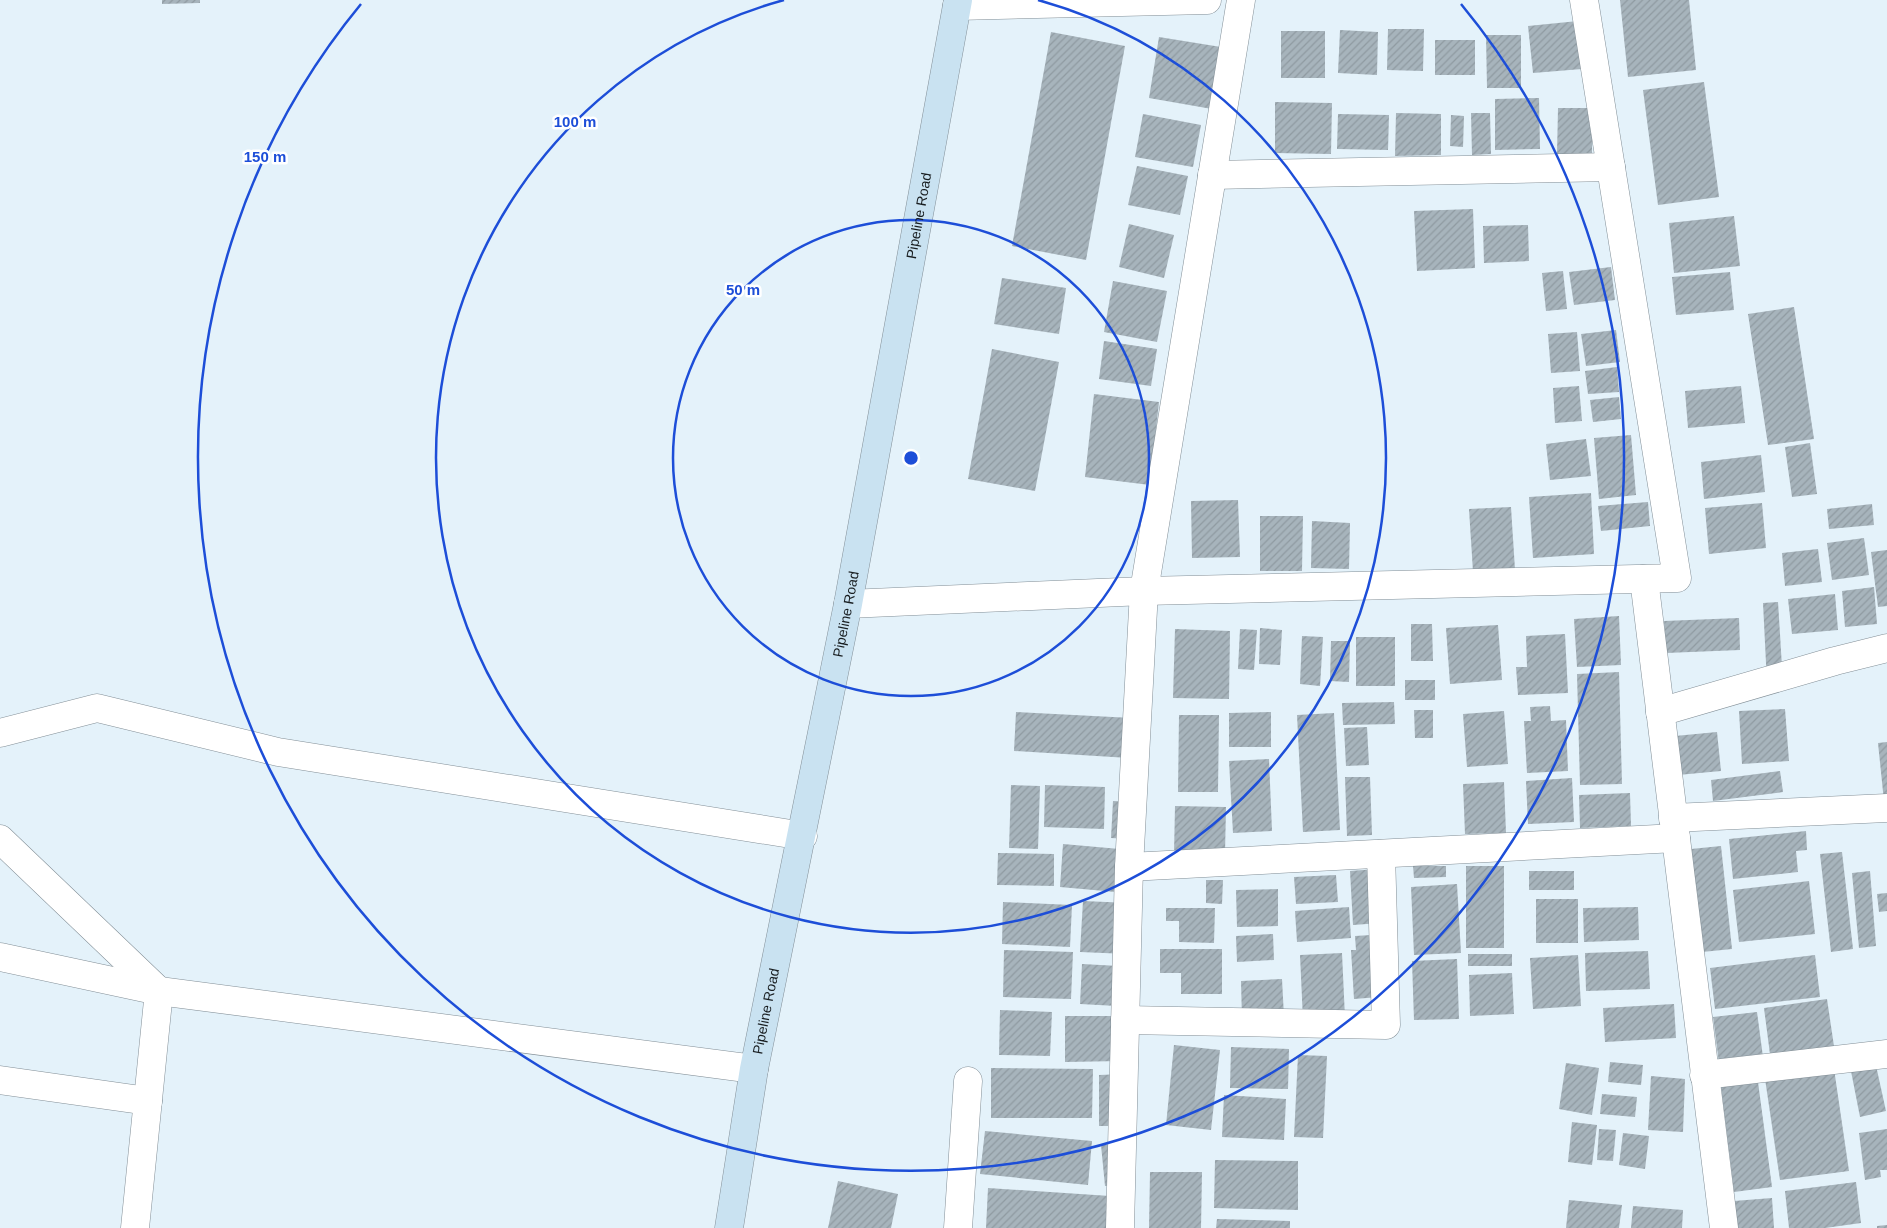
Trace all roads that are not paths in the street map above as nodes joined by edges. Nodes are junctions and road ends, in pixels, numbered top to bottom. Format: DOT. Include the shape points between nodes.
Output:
graph roads {
  1 [pos="1207,0"];
  2 [pos="1241,0"];
  3 [pos="1584,0"];
  4 [pos="957,3"];
  5 [pos="1611,167"];
  6 [pos="1212,175"];
  7 [pos="1644,579"];
  8 [pos="1144,591"];
  9 [pos="848,604"];
  10 [pos="1887,648"];
  11 [pos="1660,712"];
  12 [pos="0,733"];
  13 [pos="1887,808"];
  14 [pos="1674,828"];
  15 [pos="803,836"];
  16 [pos="0,840"];
  17 [pos="1381,854"];
  18 [pos="1129,867"];
  19 [pos="0,958"];
  20 [pos="159,991"];
  21 [pos="1125,1020"];
  22 [pos="1887,1054"];
  23 [pos="754,1069"];
  24 [pos="1704,1075"];
  25 [pos="0,1080"];
  26 [pos="968,1081"];
  27 [pos="148,1101"];
  28 [pos="135,1228"];
  29 [pos="729,1228"];
  30 [pos="958,1228"];
  31 [pos="1120,1228"];
  32 [pos="1724,1228"];
  1 -- 4 [label="street"];
  2 -- 6 [label="street"];
  3 -- 5 [label="street"];
  4 -- 9 [label="main road, Pipeline Road"];
  5 -- 6 [label="street"];
  5 -- 7 [label="street" via="1677,578"];
  6 -- 8 [label="street"];
  7 -- 8 [label="street"];
  7 -- 11 [label="street"];
  8 -- 9 [label="street"];
  8 -- 18 [label="street"];
  9 -- 15 [label="main road, Pipeline Road"];
  10 -- 11 [label="street"];
  11 -- 14 [label="street"];
  12 -- 15 [label="street" via="97,708 278,752"];
  13 -- 14 [label="street"];
  14 -- 17 [label="street"];
  14 -- 24 [label="street"];
  15 -- 23 [label="main road, Pipeline Road"];
  16 -- 20 [label="street"];
  17 -- 18 [label="street"];
  17 -- 21 [label="street" via="1386,1025"];
  18 -- 21 [label="street"];
  19 -- 20 [label="street"];
  20 -- 23 [label="street"];
  20 -- 27 [label="street"];
  21 -- 31 [label="street"];
  22 -- 24 [label="street"];
  23 -- 29 [label="main road, Pipeline Road"];
  24 -- 32 [label="street"];
  25 -- 27 [label="street"];
  26 -- 30 [label="street"];
  27 -- 28 [label="street"];
}
